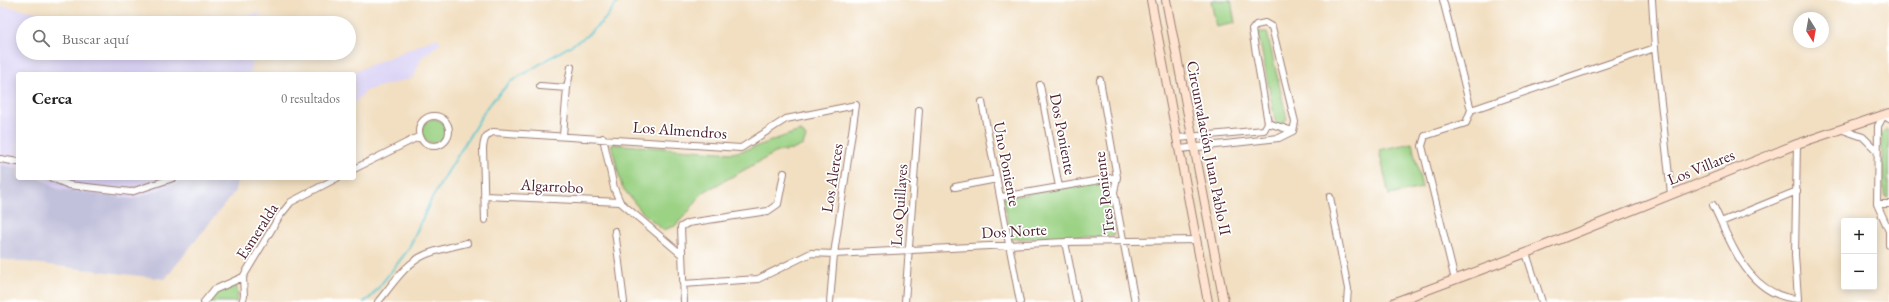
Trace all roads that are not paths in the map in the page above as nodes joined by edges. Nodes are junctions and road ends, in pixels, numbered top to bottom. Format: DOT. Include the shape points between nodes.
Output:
graph roads {
  1 [pos="1150,0"];
  2 [pos="1166,0"];
  3 [pos="1443,0"];
  4 [pos="1652,0"];
  5 [pos="1655,48"];
  6 [pos="571,67"];
  7 [pos="1100,80"];
  8 [pos="1040,85"];
  9 [pos="540,86"];
  10 [pos="567,88"];
  11 [pos="982,102"];
  12 [pos="856,106"];
  13 [pos="919,110"];
  14 [pos="1471,110"];
  15 [pos="1887,116"];
  16 [pos="1268,123"];
  17 [pos="1293,130"];
  18 [pos="1842,130"];
  19 [pos="563,135"];
  20 [pos="420,136"];
  21 [pos="1192,136"];
  22 [pos="603,138"];
  23 [pos="1178,138"];
  24 [pos="1797,144"];
  25 [pos="1194,147"];
  26 [pos="1180,149"];
  27 [pos="1877,151"];
  28 [pos="0,159"];
  29 [pos="16,162"];
  30 [pos="356,168"];
  31 [pos="784,173"];
  32 [pos="1117,177"];
  33 [pos="997,179"];
  34 [pos="57,180"];
  35 [pos="167,180"];
  36 [pos="333,180"];
  37 [pos="955,187"];
  38 [pos="1059,187"];
  39 [pos="1797,191"];
  40 [pos="1671,194"];
  41 [pos="484,196"];
  42 [pos="1330,196"];
  43 [pos="1001,197"];
  44 [pos="620,202"];
  45 [pos="1877,204"];
  46 [pos="1889,204"];
  47 [pos="1713,205"];
  48 [pos="485,220"];
  49 [pos="1721,222"];
  50 [pos="1889,230"];
  51 [pos="615,231"];
  52 [pos="1122,240"];
  53 [pos="1196,240"];
  54 [pos="1065,242"];
  55 [pos="467,243"];
  56 [pos="1009,244"];
  57 [pos="1889,245"];
  58 [pos="909,250"];
  59 [pos="1526,253"];
  60 [pos="681,254"];
  61 [pos="834,254"];
  62 [pos="243,277"];
  63 [pos="1455,280"];
  64 [pos="683,284"];
  65 [pos="204,302"];
  66 [pos="242,302"];
  67 [pos="378,302"];
  68 [pos="624,302"];
  69 [pos="684,302"];
  70 [pos="830,302"];
  71 [pos="905,302"];
  72 [pos="1020,302"];
  73 [pos="1077,302"];
  74 [pos="1135,302"];
  75 [pos="1208,302"];
  76 [pos="1224,302"];
  77 [pos="1347,302"];
  78 [pos="1395,302"];
  79 [pos="1542,302"];
  1 -- 23 [label="street, Circunvalación Juan Pablo II"];
  2 -- 21 [label="street, Circunvalación Juan Pablo II"];
  3 -- 14 [label="street"];
  4 -- 5 [label="street"];
  5 -- 14 [label="street"];
  5 -- 40 [label="street"];
  6 -- 10 [label="street"];
  7 -- 32 [label="street, Tres Poniente"];
  8 -- 38 [label="street, Dos Poniente"];
  9 -- 10 [label="street"];
  10 -- 19 [label="street"];
  11 -- 33 [label="street, Uno Poniente"];
  12 -- 22 [label="street, Los Almendros" via="786,119 741,148"];
  12 -- 61 [label="street, Los Alerces"];
  13 -- 58 [label="street, Los Quillayes"];
  14 -- 63 [label="street" via="1466,123 1425,136 1422,146"];
  15 -- 18 [label="street, Los Villares"];
  15 -- 27 [label="street" via="1878,126"];
  16 -- 17 [label="street"];
  16 -- 17 [label="street" via="1252,30 1256,25 1265,23 1272,27 1295,122"];
  16 -- 21 [label="street" via="1264,130"];
  17 -- 25 [label="street" via="1279,138"];
  18 -- 24 [label="street, Los Villares"];
  18 -- 27 [label="street" via="1863,137"];
  19 -- 22 [label="street, Los Almendros"];
  19 -- 41 [label="street, Los Almendros" via="493,132 489,134 483,148"];
  20 -- 20 [label="street" via="426,144 439,146 448,137 448,126 441,118 431,116 421,123"];
  20 -- 30 [label="street"];
  21 -- 23 [label="street"];
  21 -- 25 [label="street, Circunvalación Juan Pablo II"];
  22 -- 44 [label="street" via="614,188"];
  23 -- 26 [label="street, Circunvalación Juan Pablo II"];
  24 -- 39 [label="street"];
  24 -- 40 [label="street, Los Villares"];
  25 -- 26 [label="street"];
  25 -- 76 [label="street, Circunvalación Juan Pablo II"];
  26 -- 53 [label="street, Circunvalación Juan Pablo II"];
  27 -- 45 [label="street"];
  28 -- 29 [label="street"];
  31 -- 60 [label="street" via="778,204 768,212 683,225"];
  32 -- 38 [label="street"];
  32 -- 52 [label="street, Tres Poniente" via="1114,192"];
  33 -- 37 [label="street"];
  33 -- 43 [label="street, Uno Poniente"];
  34 -- 35 [label="street" via="69,185 131,192"];
  36 -- 62 [label="street, Esmeralda" via="291,202 279,217"];
  38 -- 43 [label="street"];
  39 -- 49 [label="street"];
  39 -- 49 [label="street" via="1795,255 1798,299 1774,294 1750,275"];
  40 -- 59 [label="street, Los Villares"];
  41 -- 44 [label="street, Algarrobo"];
  41 -- 48 [label="street"];
  42 -- 77 [label="street" via="1348,289"];
  43 -- 56 [label="street, Uno Poniente"];
  44 -- 60 [label="street"];
  45 -- 46 [label="street"];
  45 -- 50 [label="street"];
  47 -- 49 [label="street"];
  50 -- 57 [label="street"];
  51 -- 68 [label="street"];
  52 -- 53 [label="street, Dos Norte"];
  52 -- 54 [label="street, Dos Norte"];
  52 -- 74 [label="street, Tres Poniente"];
  53 -- 75 [label="street, Circunvalación Juan Pablo II"];
  54 -- 56 [label="street, Dos Norte"];
  54 -- 73 [label="street"];
  55 -- 67 [label="street" via="426,254 416,260 406,268"];
  56 -- 58 [label="street, Dos Norte"];
  56 -- 72 [label="street, Uno Poniente"];
  58 -- 61 [label="street, Dos Norte"];
  58 -- 71 [label="street, Los Quillayes"];
  59 -- 63 [label="street, Los Villares"];
  59 -- 79 [label="street"];
  60 -- 64 [label="street"];
  61 -- 64 [label="street" via="811,253 758,280"];
  61 -- 70 [label="street, Los Alerces"];
  62 -- 65 [label="street, Esmeralda" via="214,290"];
  62 -- 66 [label="street, Esmeralda"];
  63 -- 78 [label="street, Los Villares"];
  64 -- 69 [label="street"];
}
